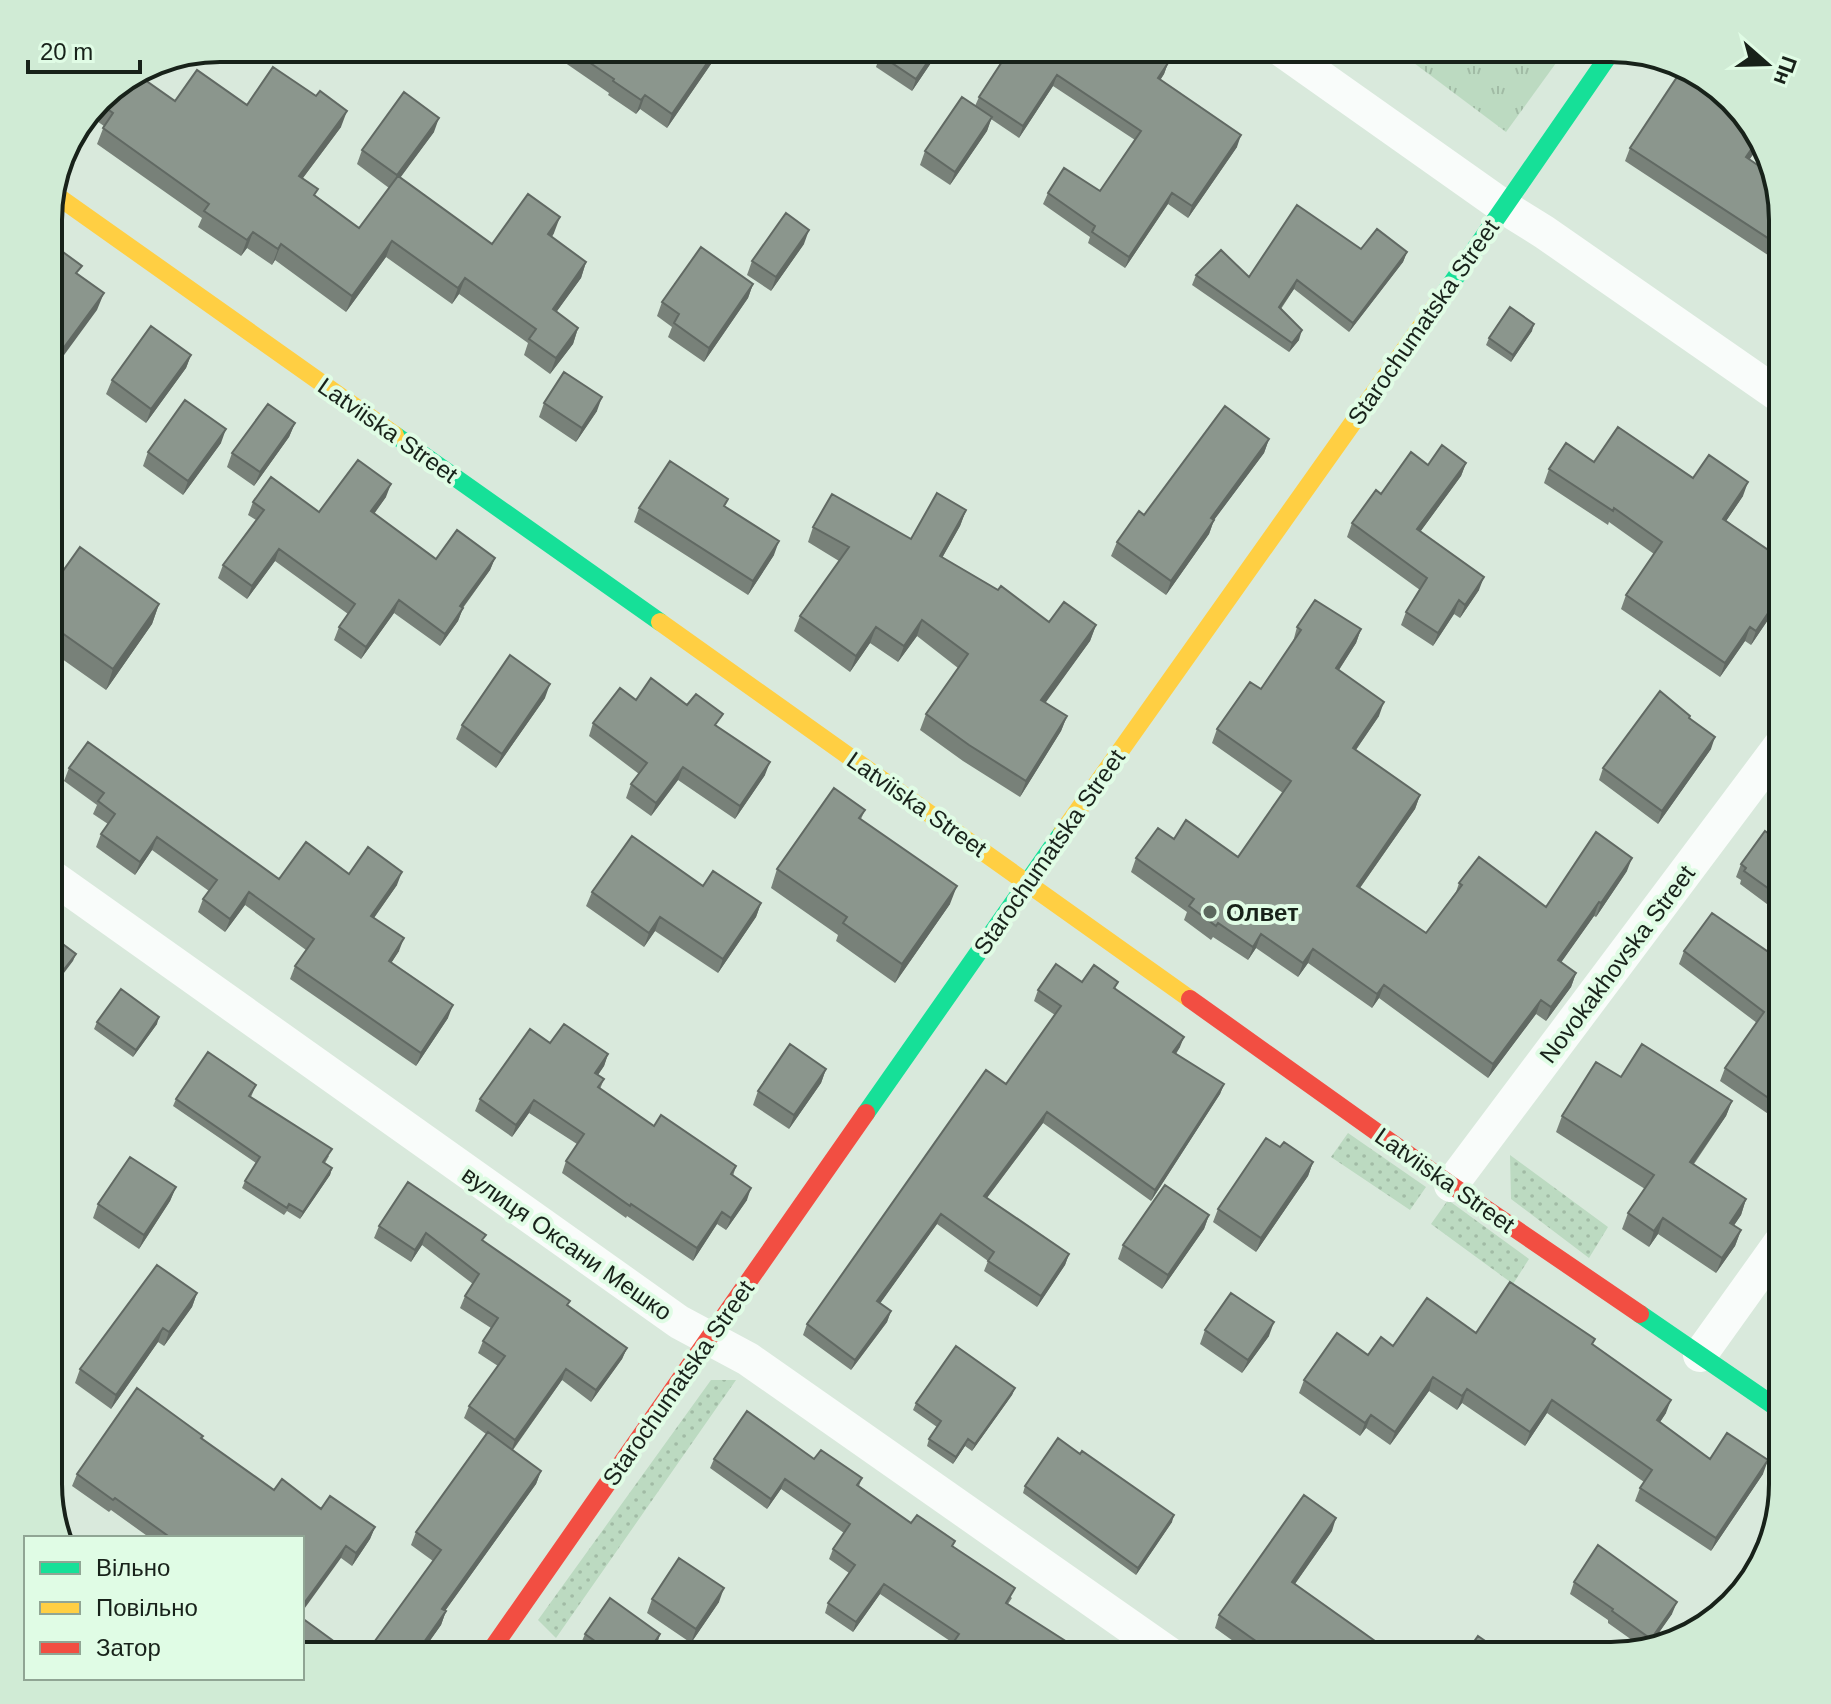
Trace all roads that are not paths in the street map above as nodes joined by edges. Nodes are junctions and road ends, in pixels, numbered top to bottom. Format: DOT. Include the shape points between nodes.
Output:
graph roads {
  1 [pos="1299,62"];
  2 [pos="1604,62"];
  3 [pos="63,200"];
  4 [pos="1504,207"];
  5 [pos="1769,388"];
  6 [pos="1769,761"];
  7 [pos="1027,883"];
  8 [pos="62,884"];
  9 [pos="1451,1185"];
  10 [pos="1769,1259"];
  11 [pos="709,1339"];
  12 [pos="1700,1355"];
  13 [pos="1769,1402"];
  14 [pos="497,1642"];
  15 [pos="1152,1642"];
  1 -- 4 [label="street"];
  2 -- 4 [label="street, Starochumatska Street"];
  3 -- 7 [label="street, Latviiska Street"];
  4 -- 5 [label="street"];
  4 -- 7 [label="street, Starochumatska Street"];
  6 -- 9 [label="street, Novokakhovska Street"];
  7 -- 9 [label="street, Latviiska Street"];
  7 -- 11 [label="street, Starochumatska Street"];
  8 -- 11 [label="street, вулиця Оксани Мешко"];
  9 -- 12 [label="street, Latviiska Street"];
  10 -- 12 [label="street"];
  11 -- 14 [label="street, Starochumatska Street"];
  11 -- 15 [label="street, вулиця Оксани Мешко" via="748,1359"];
  12 -- 13 [label="street, Latviiska Street"];
}
